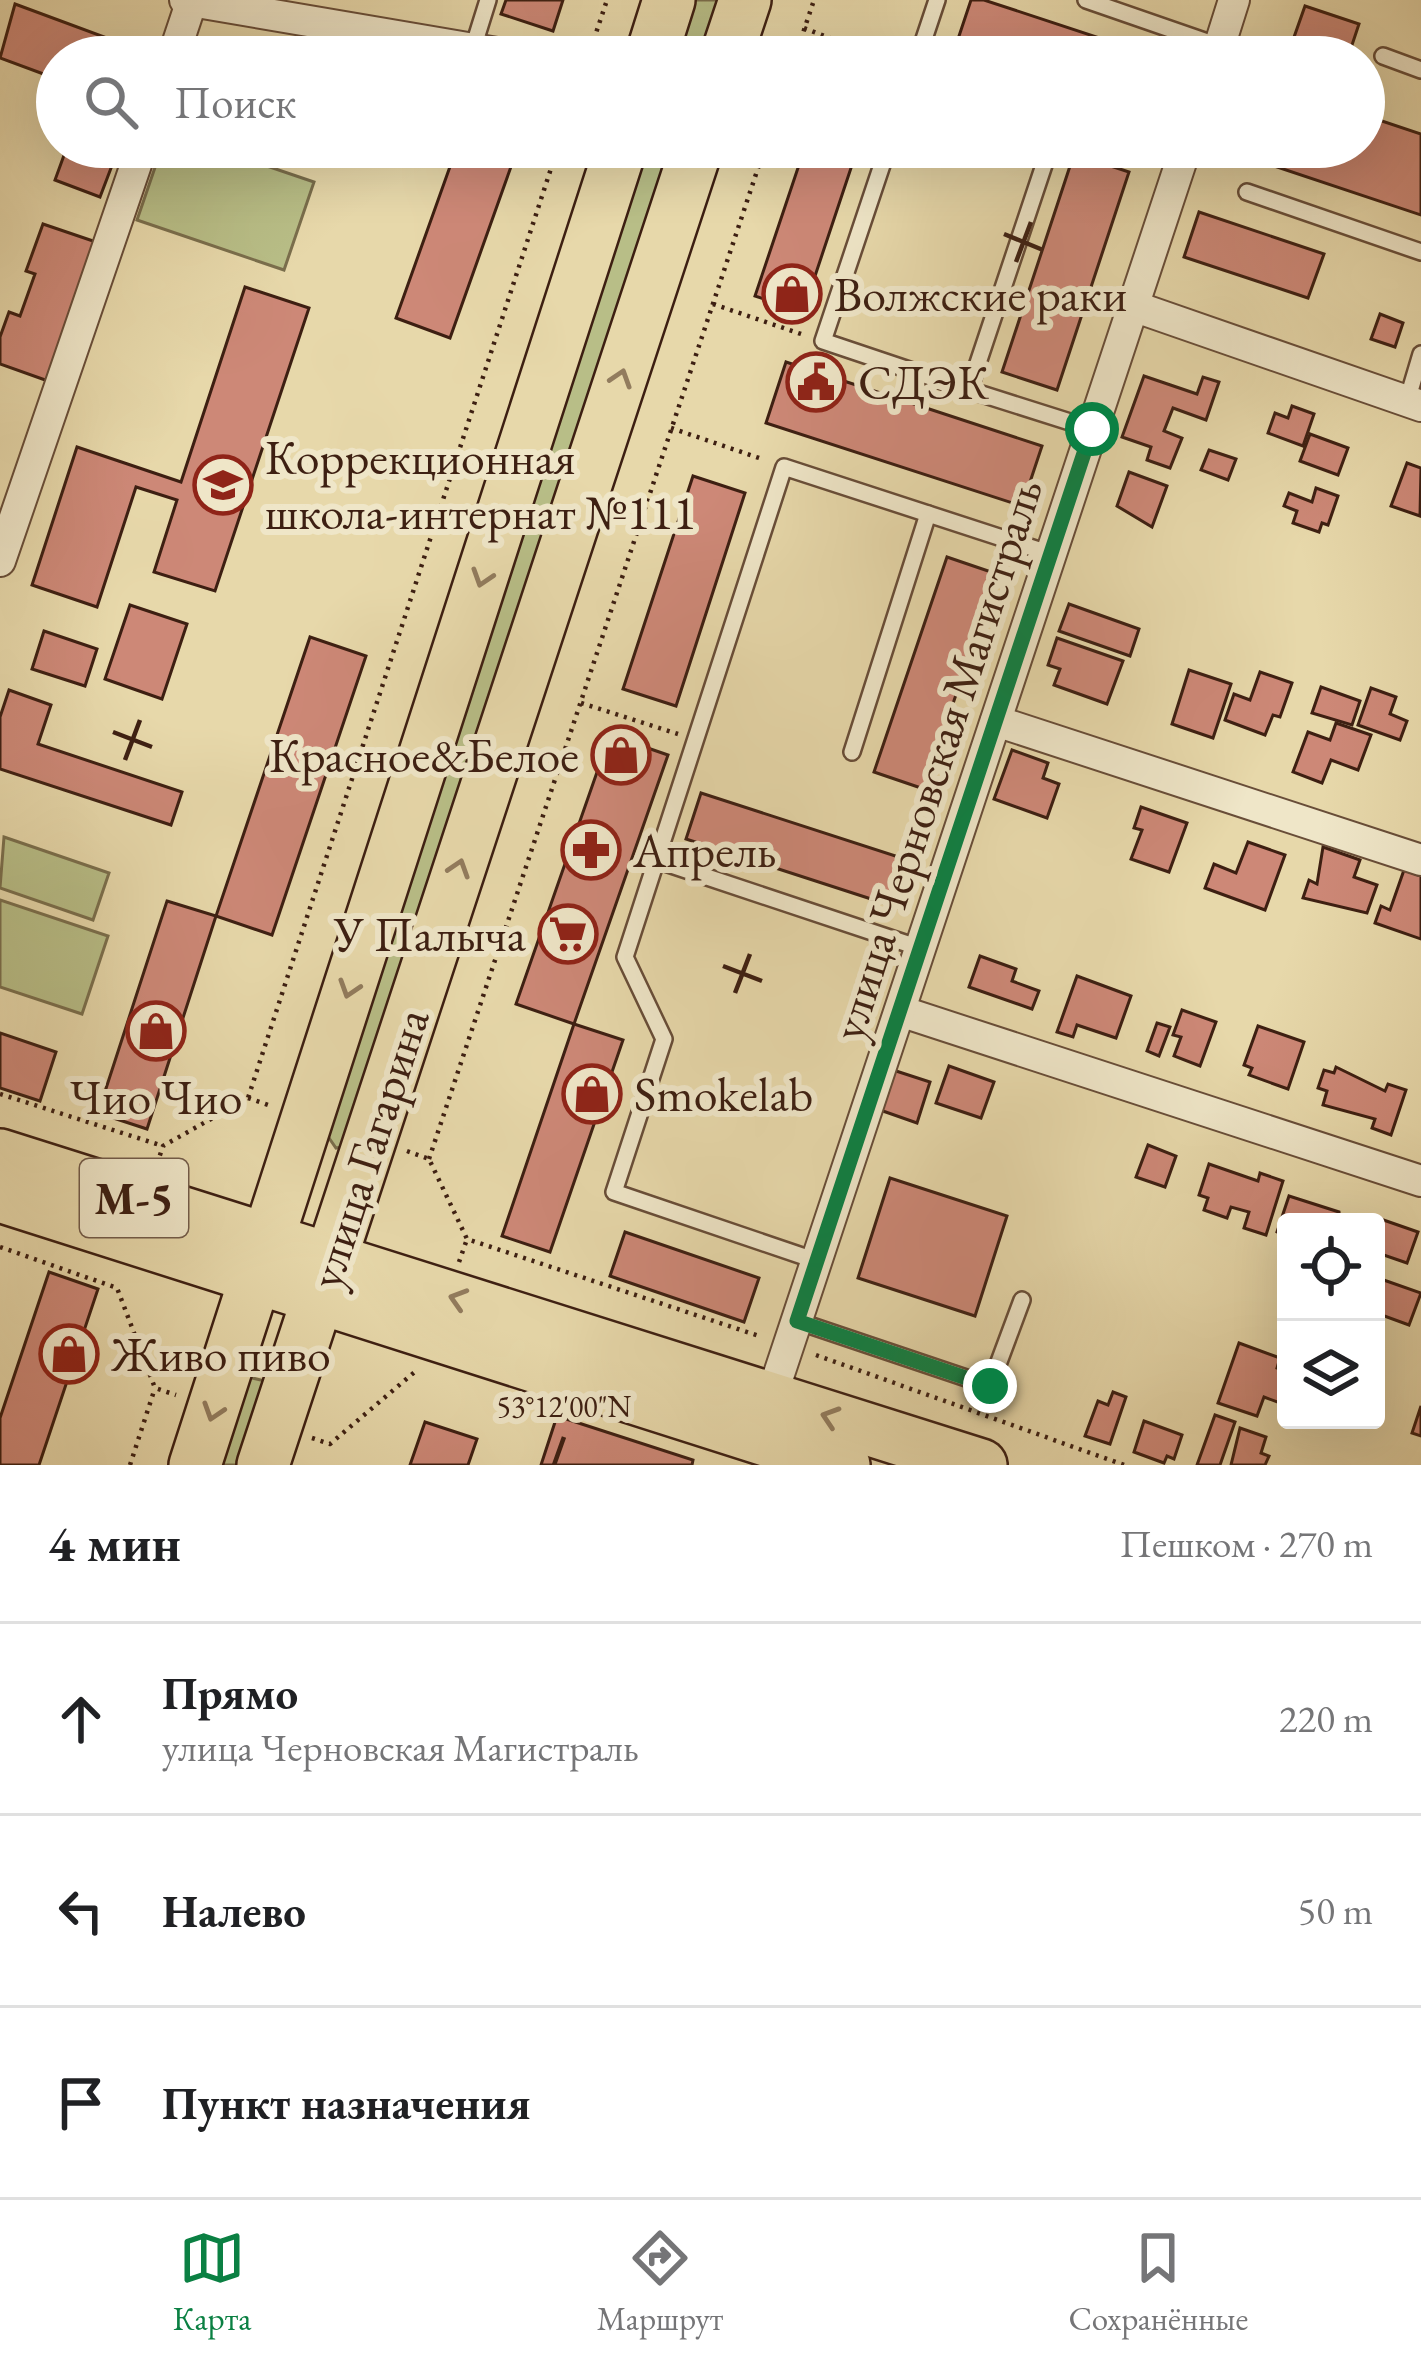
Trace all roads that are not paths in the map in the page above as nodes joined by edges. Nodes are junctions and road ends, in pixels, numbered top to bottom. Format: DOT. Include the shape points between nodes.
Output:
graph roads {
  1 [pos="488,0"];
  2 [pos="669,0"];
  3 [pos="745,0"];
  4 [pos="937,0"];
  5 [pos="1085,0"];
  6 [pos="1234,0"];
  7 [pos="190,1"];
  8 [pos="179,36"];
  9 [pos="401,36"];
  10 [pos="477,36"];
  11 [pos="658,36"];
  12 [pos="733,36"];
  13 [pos="925,36"];
  14 [pos="1178,36"];
  15 [pos="1222,36"];
  16 [pos="1385,57"];
  17 [pos="1421,70"];
  18 [pos="135,168"];
  19 [pos="614,168"];
  20 [pos="690,168"];
  21 [pos="881,168"];
  22 [pos="1043,168"];
  23 [pos="1179,168"];
  24 [pos="1247,192"];
  25 [pos="1421,252"];
  26 [pos="1133,307"];
  27 [pos="1421,354"];
  28 [pos="969,390"];
  29 [pos="1414,403"];
  30 [pos="1092,429"];
  31 [pos="928,514"];
  32 [pos="1051,554"];
  33 [pos="0,561"];
  34 [pos="996,721"];
  35 [pos="852,752"];
  36 [pos="656,860"];
  37 [pos="1421,860"];
  38 [pos="920,948"];
  39 [pos="899,1011"];
  40 [pos="0,1155"];
  41 [pos="1421,1181"];
  42 [pos="0,1196"];
  43 [pos="262,1260"];
  44 [pos="817,1261"];
  45 [pos="325,1279"];
  46 [pos="1022,1300"];
  47 [pos="792,1333"];
  48 [pos="761,1434"];
  49 [pos="270,1446"];
  50 [pos="195,1465"];
  51 [pos="844,1465"];
  52 [pos="981,1465"];
  1 -- 10 [label="lane"];
  2 -- 11 [label="main road"];
  3 -- 12 [label="main road"];
  4 -- 13 [label="lane"];
  5 -- 14 [label="lane"];
  6 -- 15 [label="street"];
  7 -- 8 [label="street"];
  7 -- 9 [label="street"];
  16 -- 17 [label="lane"];
  18 -- 33 [label="street"];
  19 -- 43 [label="main road, улица Гагарина, one-way"];
  45 -- 20 [label="main road, улица Гагарина, one-way"];
  21 -- 28 [label="lane" via="823,341"];
  22 -- 28 [label="lane"];
  23 -- 26 [label="street, улица Черновская Магистраль"];
  24 -- 25 [label="lane"];
  26 -- 29 [label="street"];
  26 -- 30 [label="street, улица Черновская Магистраль"];
  27 -- 29 [label="lane"];
  28 -- 30 [label="lane"];
  30 -- 32 [label="street, улица Черновская Магистраль"];
  31 -- 32 [label="lane"];
  31 -- 35 [label="lane"];
  31 -- 36 [label="lane" via="784,466"];
  32 -- 34 [label="street, улица Черновская Магистраль"];
  34 -- 37 [label="street"];
  34 -- 38 [label="street, улица Черновская Магистраль"];
  36 -- 38 [label="lane"];
  36 -- 44 [label="lane" via="625,957 664,1039 614,1192"];
  38 -- 39 [label="street, улица Черновская Магистраль"];
  39 -- 41 [label="street"];
  39 -- 44 [label="street, улица Черновская Магистраль"];
  40 -- 43 [label="main road, М-5"];
  42 -- 43 [label="main road, М-5"];
  43 -- 45 [label="main road, М-5"];
  43 -- 50 [label="main road, улица Гагарина, one-way"];
  44 -- 47 [label="street, улица Черновская Магистраль"];
  45 -- 48 [label="main road, М-5"];
  45 -- 49 [label="main road, улица Гагарина"];
  46 -- 47 [label="lane" via="990,1386"];
  47 -- 48 [label="street, улица Черновская Магистраль"];
  48 -- 51 [label="main road, М-5"];
  52 -- 48 [label="main road, М-5, one-way"];
}
